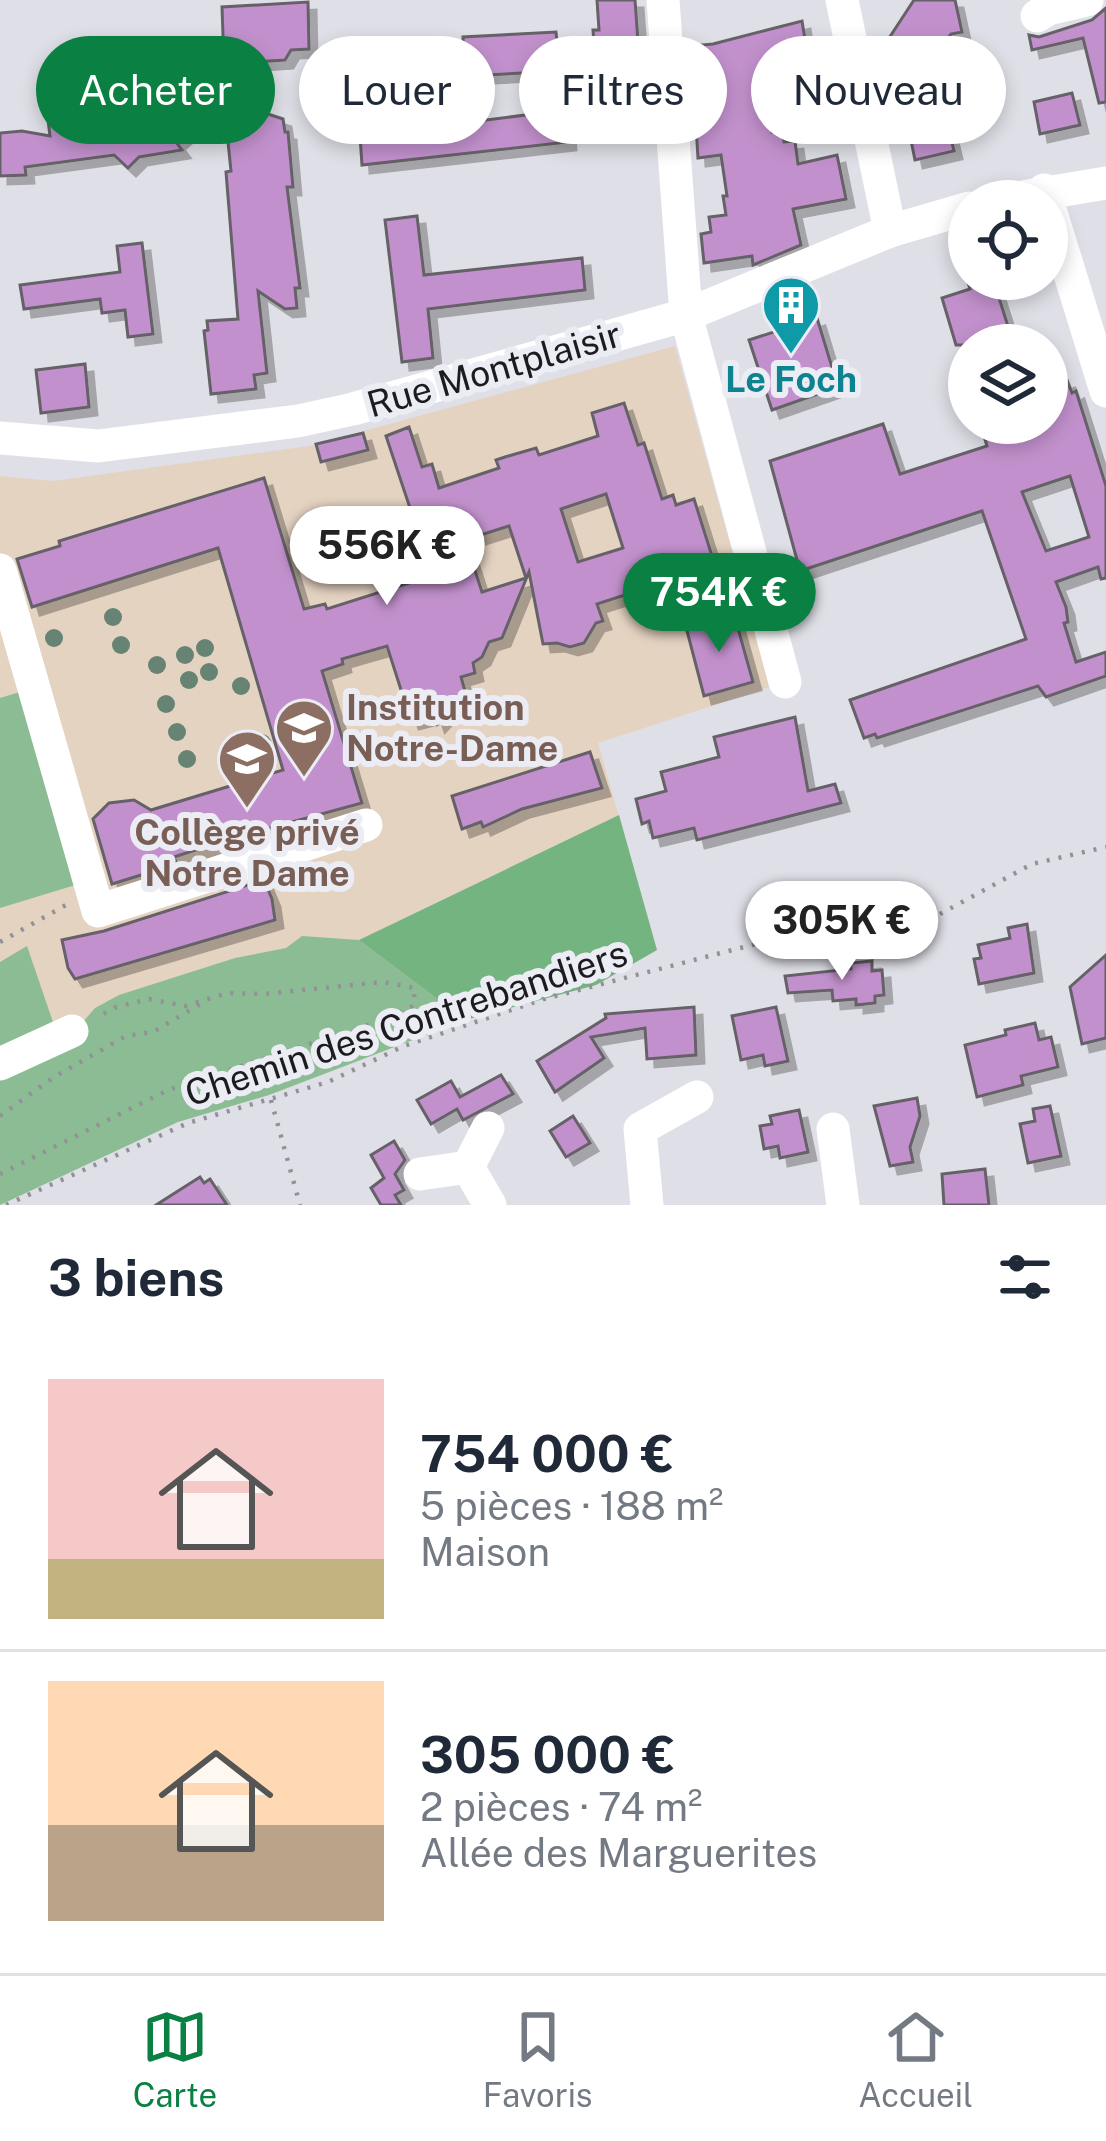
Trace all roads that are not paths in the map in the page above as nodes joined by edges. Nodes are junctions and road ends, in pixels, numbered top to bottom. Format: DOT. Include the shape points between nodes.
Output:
graph roads {
  1 [pos="663,0"];
  2 [pos="842,0"];
  3 [pos="1087,0"];
  4 [pos="1037,16"];
  5 [pos="1106,183"];
  6 [pos="1068,187"];
  7 [pos="948,214"];
  8 [pos="890,231"];
  9 [pos="1068,268"];
  10 [pos="686,314"];
  11 [pos="1106,391"];
  12 [pos="0,438"];
  13 [pos="0,570"];
  14 [pos="785,682"];
  15 [pos="366,825"];
  16 [pos="72,1031"];
  17 [pos="0,1064"];
  18 [pos="697,1096"];
  19 [pos="488,1128"];
  20 [pos="833,1129"];
  21 [pos="468,1167"];
  22 [pos="420,1174"];
  23 [pos="490,1205"];
  24 [pos="647,1205"];
  25 [pos="844,1205"];
  1 -- 10 [label="street"];
  2 -- 8 [label="street"];
  3 -- 4 [label="street"];
  5 -- 6 [label="street"];
  7 -- 8 [label="street, Rue Montplaisir"];
  8 -- 10 [label="street, Rue Montplaisir"];
  9 -- 11 [label="street"];
  10 -- 12 [label="street, Rue Montplaisir" via="298,421 98,446"];
  10 -- 14 [label="street"];
  13 -- 15 [label="street" via="98,910"];
  16 -- 17 [label="street"];
  18 -- 24 [label="street" via="640,1129"];
  19 -- 21 [label="street"];
  20 -- 25 [label="street"];
  21 -- 22 [label="street"];
  21 -- 23 [label="street"];
}
